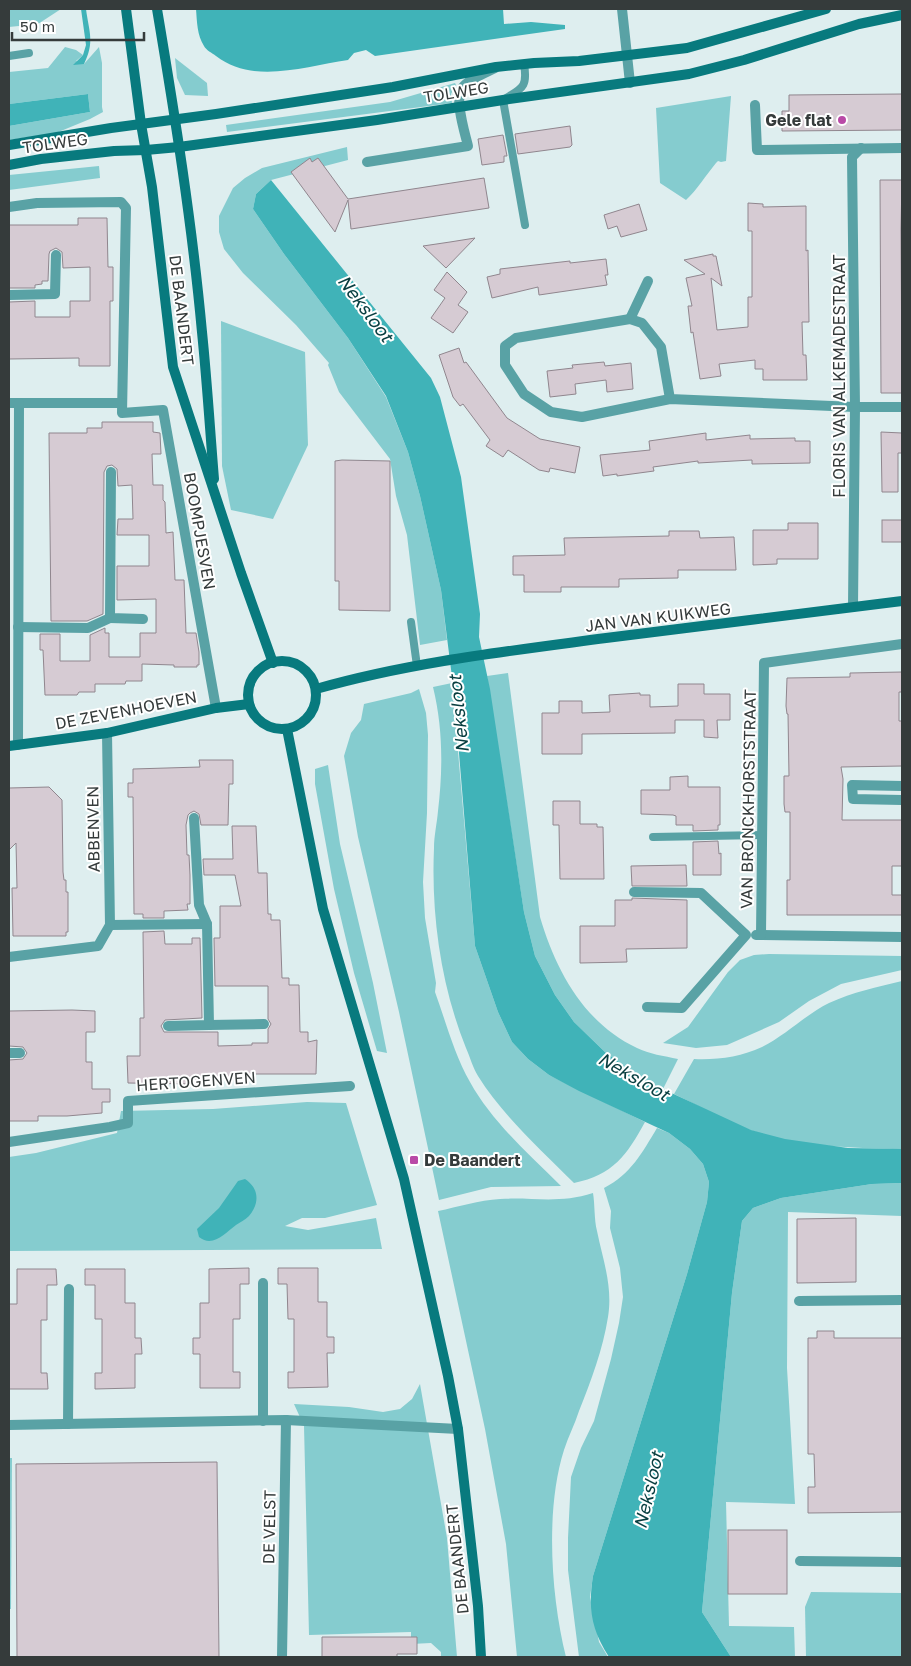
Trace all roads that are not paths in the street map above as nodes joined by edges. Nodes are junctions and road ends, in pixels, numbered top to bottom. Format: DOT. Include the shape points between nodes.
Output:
graph roads {
  1 [pos="126,9"];
  2 [pos="157,9"];
  3 [pos="622,9"];
  4 [pos="826,9"];
  5 [pos="902,16"];
  6 [pos="29,53"];
  7 [pos="9,56"];
  8 [pos="628,56"];
  9 [pos="524,64"];
  10 [pos="496,67"];
  11 [pos="630,83"];
  12 [pos="503,100"];
  13 [pos="755,105"];
  14 [pos="460,107"];
  15 [pos="175,119"];
  16 [pos="140,124"];
  17 [pos="9,145"];
  18 [pos="179,147"];
  19 [pos="861,148"];
  20 [pos="902,148"];
  21 [pos="146,150"];
  22 [pos="367,162"];
  23 [pos="9,165"];
  24 [pos="9,206"];
  25 [pos="525,225"];
  26 [pos="56,255"];
  27 [pos="648,280"];
  28 [pos="9,295"];
  29 [pos="630,319"];
  30 [pos="670,399"];
  31 [pos="14,403"];
  32 [pos="122,403"];
  33 [pos="855,407"];
  34 [pos="902,407"];
  35 [pos="111,472"];
  36 [pos="215,498"];
  37 [pos="14,575"];
  38 [pos="902,601"];
  39 [pos="853,607"];
  40 [pos="110,618"];
  41 [pos="142,619"];
  42 [pos="410,622"];
  43 [pos="18,627"];
  44 [pos="902,644"];
  45 [pos="14,658"];
  46 [pos="273,662"];
  47 [pos="417,666"];
  48 [pos="316,689"];
  49 [pos="249,704"];
  50 [pos="216,708"];
  51 [pos="288,729"];
  52 [pos="107,733"];
  53 [pos="14,745"];
  54 [pos="902,786"];
  55 [pos="902,800"];
  56 [pos="194,818"];
  57 [pos="762,835"];
  58 [pos="653,837"];
  59 [pos="634,892"];
  60 [pos="207,924"];
  61 [pos="110,925"];
  62 [pos="746,935"];
  63 [pos="761,935"];
  64 [pos="902,937"];
  65 [pos="9,957"];
  66 [pos="647,1007"];
  67 [pos="264,1024"];
  68 [pos="210,1025"];
  69 [pos="168,1026"];
  70 [pos="9,1053"];
  71 [pos="20,1053"];
  72 [pos="350,1086"];
  73 [pos="9,1142"];
  74 [pos="263,1283"];
  75 [pos="69,1290"];
  76 [pos="902,1300"];
  77 [pos="799,1301"];
  78 [pos="286,1420"];
  79 [pos="263,1421"];
  80 [pos="68,1424"];
  81 [pos="9,1425"];
  82 [pos="458,1429"];
  83 [pos="800,1561"];
  84 [pos="902,1562"];
  85 [pos="282,1657"];
  86 [pos="481,1657"];
  1 -- 16 [label="main road, DE BAANDERT"];
  2 -- 15 [label="main road, DE BAANDERT"];
  3 -- 8 [label="street"];
  4 -- 8 [label="main road, TOLWEG" via="700,45"];
  5 -- 11 [label="main road, TOLWEG" via="859,24 689,74"];
  6 -- 7 [label="lane"];
  8 -- 9 [label="main road, TOLWEG"];
  8 -- 11 [label="street"];
  9 -- 10 [label="main road, TOLWEG"];
  9 -- 12 [label="lane" via="524,84"];
  10 -- 14 [label="street" via="463,87 458,99"];
  10 -- 15 [label="main road, TOLWEG" via="393,87"];
  11 -- 12 [label="main road, TOLWEG"];
  12 -- 14 [label="main road, TOLWEG"];
  12 -- 25 [label="lane"];
  13 -- 19 [label="street" via="757,150"];
  14 -- 18 [label="main road, TOLWEG"];
  14 -- 22 [label="street" via="468,146"];
  15 -- 16 [label="main road, TOLWEG"];
  15 -- 18 [label="main road, DE BAANDERT"];
  16 -- 17 [label="main road, TOLWEG"];
  16 -- 21 [label="main road, DE BAANDERT"];
  18 -- 21 [label="main road, TOLWEG"];
  18 -- 36 [label="main road, DE BAANDERT" via="202,332"];
  19 -- 20 [label="street"];
  19 -- 33 [label="street, FLORIS VAN ALKEMADESTRAAT" via="852,157"];
  21 -- 23 [label="main road, TOLWEG"];
  21 -- 36 [label="main road, DE BAANDERT" via="173,367"];
  24 -- 32 [label="street" via="121,202 126,208"];
  26 -- 28 [label="street" via="55,294"];
  27 -- 29 [label="street"];
  29 -- 30 [label="street" via="642,323 661,347"];
  29 -- 30 [label="street" via="516,338 505,346 505,364 524,394 550,412 582,417"];
  30 -- 33 [label="street"];
  31 -- 32 [label="street"];
  31 -- 37 [label="street"];
  32 -- 50 [label="street, BOOMPJESVEN" via="122,413 163,410"];
  33 -- 34 [label="street"];
  33 -- 39 [label="street, FLORIS VAN ALKEMADESTRAAT"];
  35 -- 40 [label="street"];
  36 -- 46 [label="main road, DE BAANDERT"];
  37 -- 43 [label="street"];
  38 -- 39 [label="main road, JAN VAN KUIKWEG"];
  39 -- 47 [label="main road, JAN VAN KUIKWEG" via="491,653"];
  40 -- 41 [label="street"];
  40 -- 43 [label="street" via="88,628"];
  42 -- 47 [label="lane"];
  43 -- 45 [label="street"];
  44 -- 57 [label="street, VAN BRONCKHORSTSTRAAT" via="764,663"];
  45 -- 53 [label="street"];
  46 -- 48 [label="main road" via="284,661 305,670"];
  46 -- 49 [label="main road" via="253,678 248,694"];
  47 -- 48 [label="main road, JAN VAN KUIKWEG"];
  48 -- 51 [label="main road" via="315,705 307,719"];
  49 -- 50 [label="main road, DE ZEVENHOEVEN"];
  49 -- 51 [label="main road" via="254,715 264,724 275,729"];
  50 -- 52 [label="main road, DE ZEVENHOEVEN"];
  51 -- 82 [label="main road, DE BAANDERT" via="324,909 404,1179"];
  52 -- 53 [label="main road, DE ZEVENHOEVEN"];
  52 -- 61 [label="street, ABBENVEN"];
  54 -- 55 [label="street" via="852,785 852,799"];
  56 -- 60 [label="street" via="199,906"];
  57 -- 58 [label="lane"];
  57 -- 63 [label="street, VAN BRONCKHORSTSTRAAT"];
  59 -- 62 [label="street, VAN BRONCKHORSTSTRAAT" via="701,893"];
  60 -- 61 [label="street"];
  60 -- 68 [label="street"];
  61 -- 65 [label="street" via="98,946"];
  62 -- 63 [label="street"];
  62 -- 66 [label="street" via="682,1008"];
  63 -- 64 [label="street"];
  67 -- 68 [label="street"];
  68 -- 69 [label="street"];
  70 -- 71 [label="street"];
  72 -- 73 [label="street, HERTOGENVEN" via="128,1101 128,1123"];
  74 -- 79 [label="street"];
  75 -- 80 [label="street"];
  76 -- 77 [label="street"];
  78 -- 79 [label="street"];
  78 -- 82 [label="street"];
  78 -- 85 [label="street, DE VELST"];
  79 -- 80 [label="street"];
  80 -- 81 [label="street"];
  82 -- 86 [label="main road, DE BAANDERT"];
  83 -- 84 [label="street"];
}
